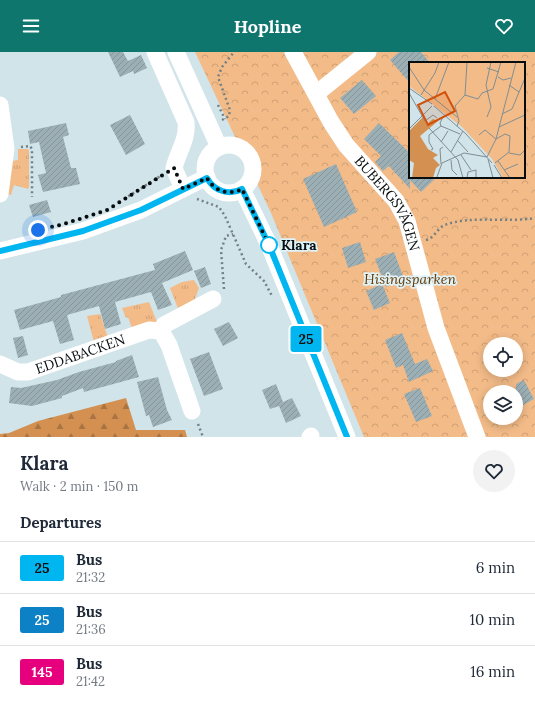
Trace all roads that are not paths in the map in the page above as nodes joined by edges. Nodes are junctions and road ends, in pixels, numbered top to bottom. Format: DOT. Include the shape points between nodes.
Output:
graph roads {
  1 [pos="155,52"];
  2 [pos="176,52"];
  3 [pos="293,52"];
  4 [pos="368,52"];
  5 [pos="316,94"];
  6 [pos="0,105"];
  7 [pos="219,147"];
  8 [pos="207,178"];
  9 [pos="183,189"];
  10 [pos="242,189"];
  11 [pos="0,194"];
  12 [pos="0,252"];
  13 [pos="213,299"];
  14 [pos="162,331"];
  15 [pos="0,364"];
  16 [pos="192,411"];
  17 [pos="347,437"];
  18 [pos="477,437"];
  1 -- 9 [label="street" via="186,122 185,142 174,168"];
  2 -- 7 [label="street" via="217,122"];
  3 -- 5 [label="street, BUBERGSVÄGEN"];
  4 -- 5 [label="street"];
  5 -- 18 [label="street, BUBERGSVÄGEN" via="346,145 396,201 407,222 444,354"];
  6 -- 11 [label="street" via="6,149"];
  7 -- 8 [label="street" via="207,159"];
  7 -- 10 [label="street" via="238,146 250,157 253,173"];
  8 -- 9 [label="street"];
  8 -- 10 [label="street" via="221,191 232,192"];
  9 -- 12 [label="street" via="141,210 83,231"];
  10 -- 17 [label="street" via="269,245"];
  13 -- 14 [label="street" via="164,325"];
  14 -- 15 [label="street, EDDABACKEN" via="149,330 28,372 18,372"];
  14 -- 16 [label="street"];
}
